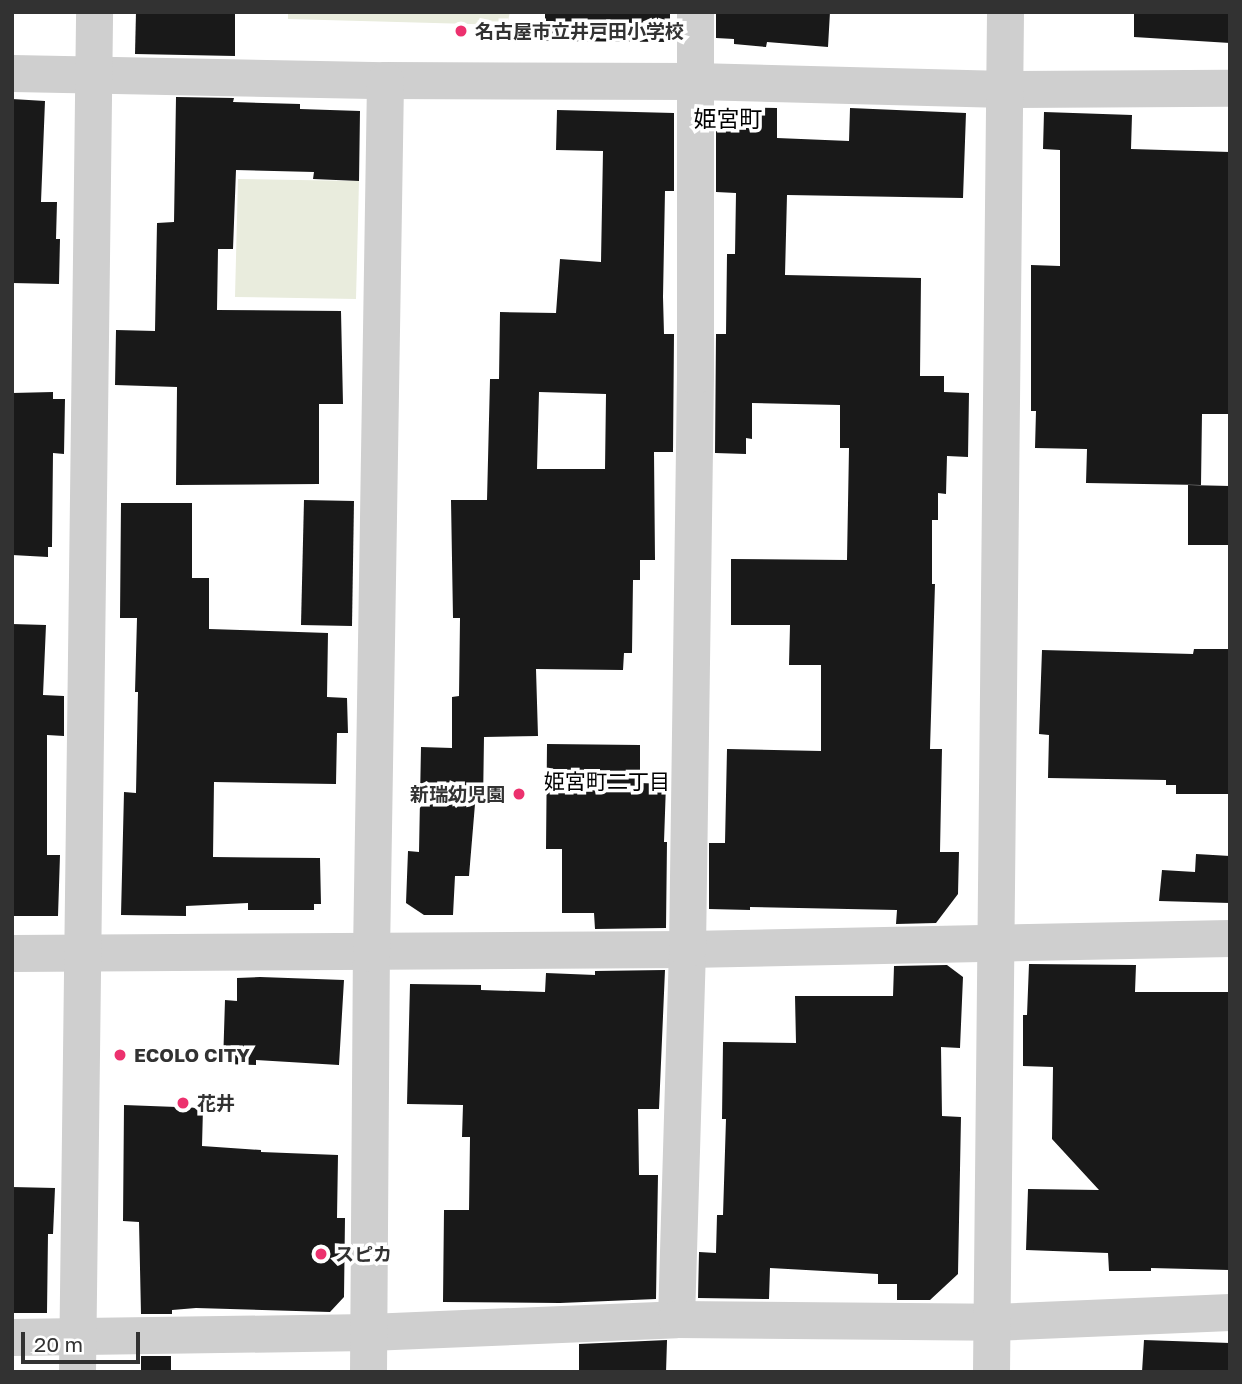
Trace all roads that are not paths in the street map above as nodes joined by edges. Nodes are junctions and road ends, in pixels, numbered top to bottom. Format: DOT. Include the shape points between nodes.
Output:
graph roads {
  1 [pos="94,12"];
  2 [pos="695,12"];
  3 [pos="1005,12"];
  4 [pos="12,73"];
  5 [pos="94,74"];
  6 [pos="385,80"];
  7 [pos="695,81"];
  8 [pos="1230,88"];
  9 [pos="1005,89"];
  10 [pos="1230,938"];
  11 [pos="995,942"];
  12 [pos="687,949"];
  13 [pos="12,953"];
  14 [pos="371,953"];
  15 [pos="85,954"];
  16 [pos="1230,1312"];
  17 [pos="676,1319"];
  18 [pos="992,1322"];
  19 [pos="369,1332"];
  20 [pos="12,1337"];
  21 [pos="77,1354"];
  22 [pos="368,1372"];
  23 [pos="991,1372"];
  1 -- 5 [label="street"];
  2 -- 7 [label="street"];
  3 -- 9 [label="street"];
  4 -- 5 [label="street"];
  5 -- 6 [label="street"];
  5 -- 15 [label="street"];
  6 -- 7 [label="street"];
  6 -- 14 [label="street"];
  7 -- 9 [label="street"];
  7 -- 12 [label="street"];
  8 -- 9 [label="street"];
  9 -- 11 [label="street"];
  10 -- 11 [label="street"];
  11 -- 12 [label="street"];
  11 -- 18 [label="street"];
  12 -- 14 [label="street"];
  12 -- 17 [label="street"];
  13 -- 15 [label="street"];
  14 -- 15 [label="street"];
  14 -- 19 [label="street"];
  15 -- 21 [label="street"];
  16 -- 18 [label="street"];
  17 -- 18 [label="street"];
  17 -- 19 [label="street"];
  18 -- 23 [label="street"];
  19 -- 21 [label="street"];
  19 -- 22 [label="street"];
  20 -- 21 [label="street"];
}
